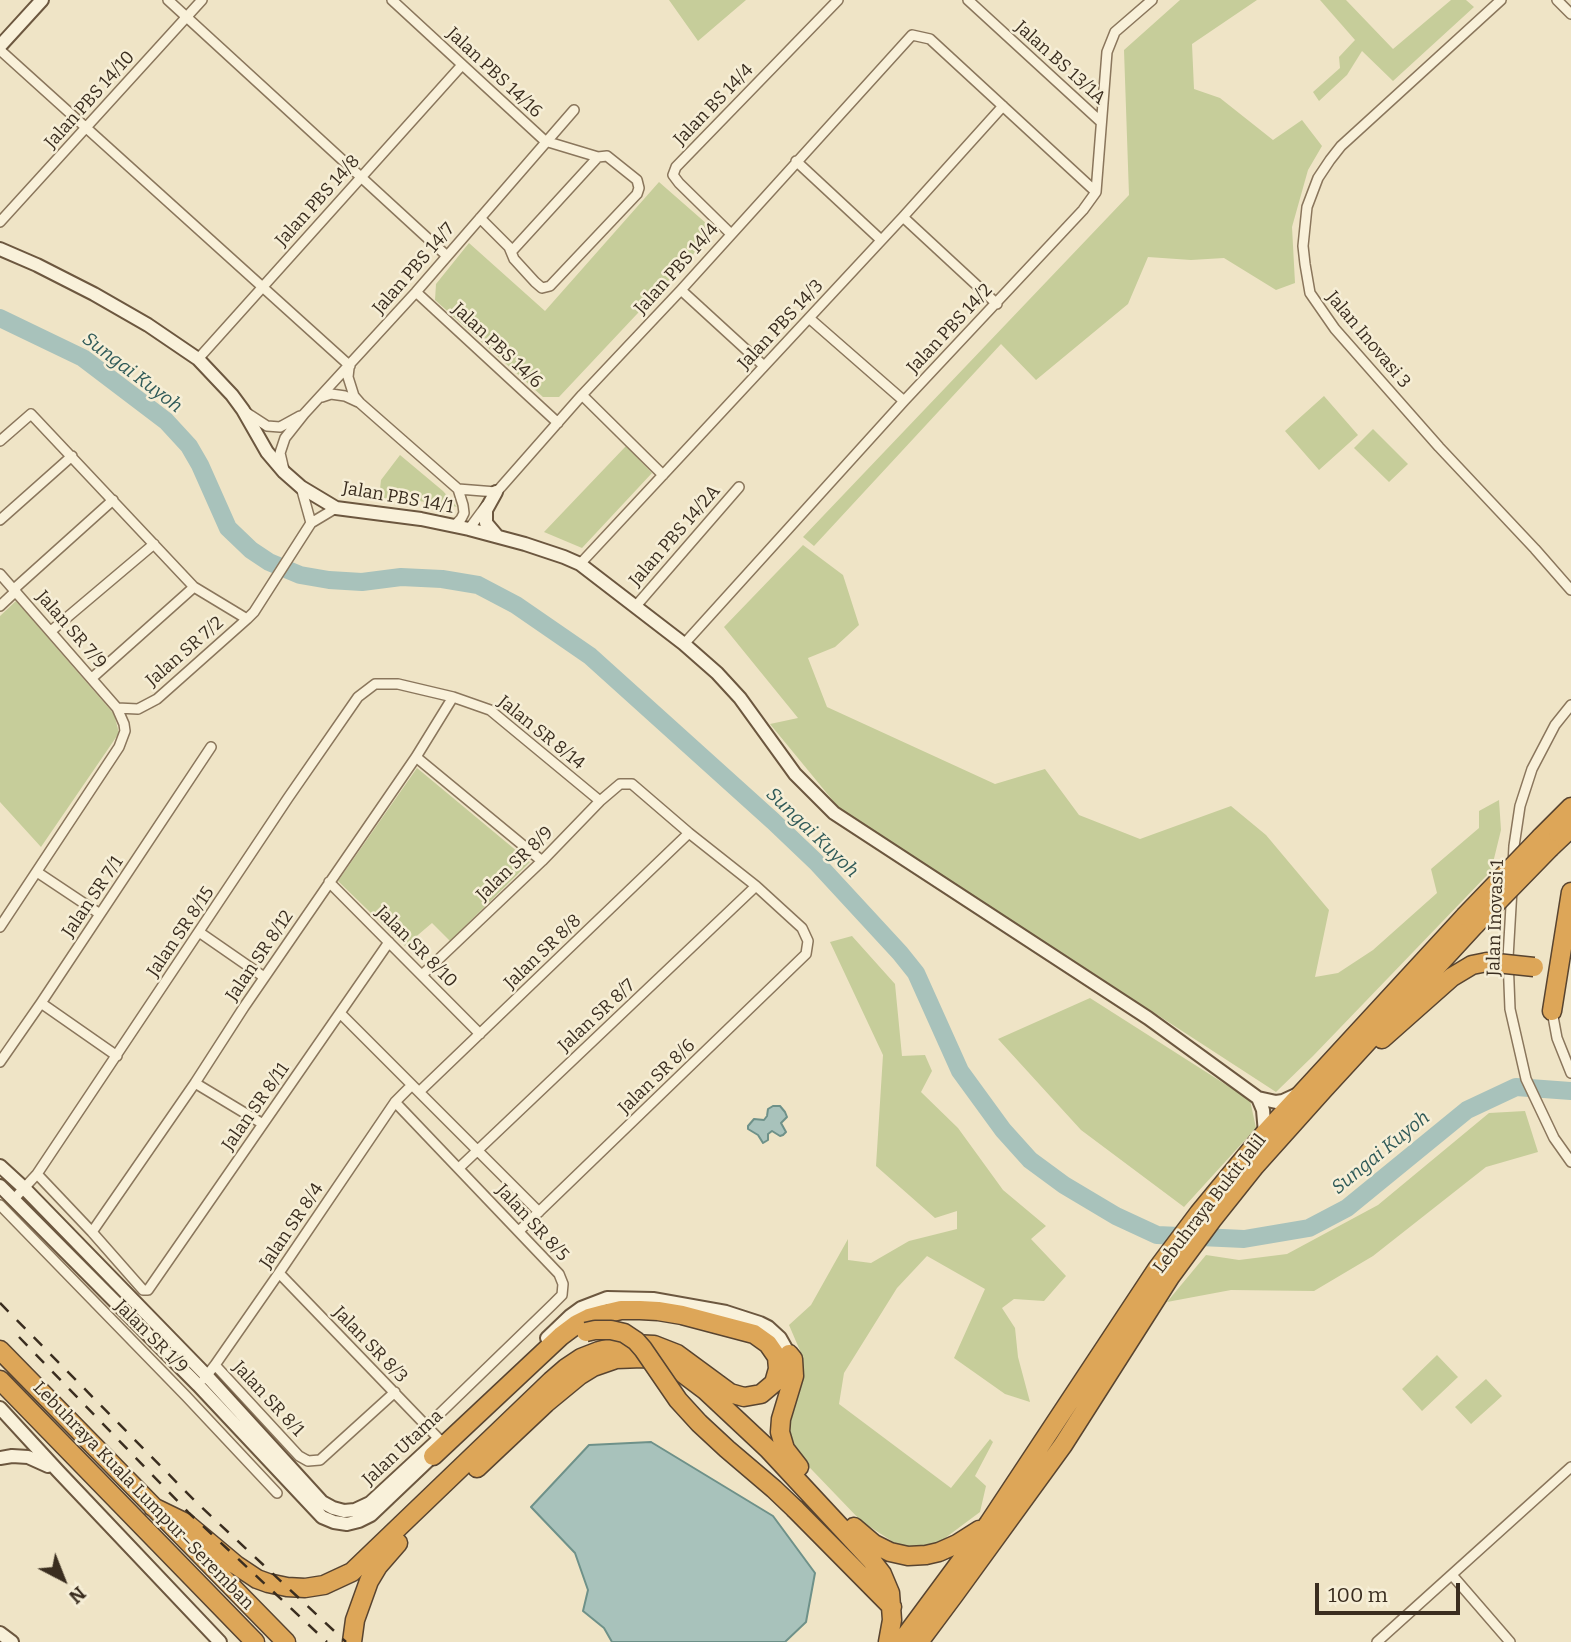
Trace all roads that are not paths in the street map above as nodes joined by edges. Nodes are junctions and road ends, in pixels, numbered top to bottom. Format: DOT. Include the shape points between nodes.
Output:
graph roads {
  1 [pos="42,0"];
  2 [pos="168,0"];
  3 [pos="202,0"];
  4 [pos="392,0"];
  5 [pos="838,0"];
  6 [pos="968,0"];
  7 [pos="1152,0"];
  8 [pos="1501,0"];
  9 [pos="1557,0"];
  10 [pos="1571,15"];
  11 [pos="187,17"];
  12 [pos="0,48"];
  13 [pos="462,65"];
  14 [pos="1003,106"];
  15 [pos="574,110"];
  16 [pos="1101,121"];
  17 [pos="86,128"];
  18 [pos="545,141"];
  19 [pos="598,157"];
  20 [pos="796,162"];
  21 [pos="361,177"];
  22 [pos="1096,192"];
  23 [pos="903,217"];
  24 [pos="480,218"];
  25 [pos="0,222"];
  26 [pos="731,234"];
  27 [pos="881,240"];
  28 [pos="0,249"];
  29 [pos="512,251"];
  30 [pos="447,256"];
  31 [pos="262,287"];
  32 [pos="681,290"];
  33 [pos="416,292"];
  34 [pos="997,304"];
  35 [pos="809,318"];
  36 [pos="198,359"];
  37 [pos="349,366"];
  38 [pos="764,366"];
  39 [pos="582,395"];
  40 [pos="318,399"];
  41 [pos="904,401"];
  42 [pos="360,403"];
  43 [pos="243,410"];
  44 [pos="304,414"];
  45 [pos="558,423"];
  46 [pos="0,441"];
  47 [pos="72,456"];
  48 [pos="284,472"];
  49 [pos="663,475"];
  50 [pos="301,487"];
  51 [pos="739,487"];
  52 [pos="457,489"];
  53 [pos="496,492"];
  54 [pos="113,500"];
  55 [pos="336,508"];
  56 [pos="0,520"];
  57 [pos="454,526"];
  58 [pos="308,527"];
  59 [pos="469,529"];
  60 [pos="497,537"];
  61 [pos="154,544"];
  62 [pos="580,564"];
  63 [pos="0,574"];
  64 [pos="194,587"];
  65 [pos="15,590"];
  66 [pos="1571,590"];
  67 [pos="0,606"];
  68 [pos="635,607"];
  69 [pos="251,615"];
  70 [pos="51,631"];
  71 [pos="684,644"];
  72 [pos="92,678"];
  73 [pos="375,684"];
  74 [pos="453,697"];
  75 [pos="1571,705"];
  76 [pos="117,708"];
  77 [pos="211,747"];
  78 [pos="415,757"];
  79 [pos="600,801"];
  80 [pos="1571,807"];
  81 [pos="1571,828"];
  82 [pos="689,833"];
  83 [pos="1546,843"];
  84 [pos="542,861"];
  85 [pos="37,872"];
  86 [pos="329,882"];
  87 [pos="757,887"];
  88 [pos="1571,892"];
  89 [pos="100,914"];
  90 [pos="1470,920"];
  91 [pos="0,927"];
  92 [pos="199,932"];
  93 [pos="389,942"];
  94 [pos="422,975"];
  95 [pos="264,977"];
  96 [pos="41,1003"];
  97 [pos="1552,1011"];
  98 [pos="340,1013"];
  99 [pos="480,1034"];
  100 [pos="117,1056"];
  101 [pos="0,1062"];
  102 [pos="1571,1073"];
  103 [pos="195,1083"];
  104 [pos="415,1089"];
  105 [pos="1324,1089"];
  106 [pos="1302,1092"];
  107 [pos="1258,1098"];
  108 [pos="395,1102"];
  109 [pos="263,1124"];
  110 [pos="1265,1133"];
  111 [pos="477,1150"];
  112 [pos="1571,1162"];
  113 [pos="0,1166"];
  114 [pos="459,1168"];
  115 [pos="37,1174"];
  116 [pos="0,1186"];
  117 [pos="24,1188"];
  118 [pos="14,1199"];
  119 [pos="0,1205"];
  120 [pos="539,1212"];
  121 [pos="1205,1217"];
  122 [pos="519,1231"];
  123 [pos="92,1232"];
  124 [pos="279,1273"];
  125 [pos="1163,1273"];
  126 [pos="110,1296"];
  127 [pos="99,1307"];
  128 [pos="0,1350"];
  129 [pos="789,1354"];
  130 [pos="206,1375"];
  131 [pos="0,1380"];
  132 [pos="705,1390"];
  133 [pos="394,1392"];
  134 [pos="0,1408"];
  135 [pos="427,1426"];
  136 [pos="439,1438"];
  137 [pos="433,1456"];
  138 [pos="0,1458"];
  139 [pos="267,1459"];
  140 [pos="1571,1467"];
  141 [pos="256,1470"];
  142 [pos="58,1471"];
  143 [pos="277,1493"];
  144 [pos="153,1507"];
  145 [pos="989,1523"];
  146 [pos="1452,1575"];
  147 [pos="954,1595"];
  148 [pos="892,1607"];
  149 [pos="0,1633"];
  150 [pos="12,1642"];
  151 [pos="220,1642"];
  152 [pos="256,1642"];
  153 [pos="286,1642"];
  154 [pos="352,1642"];
  155 [pos="888,1642"];
  156 [pos="901,1642"];
  157 [pos="919,1642"];
  158 [pos="932,1642"];
  159 [pos="1377,1642"];
  160 [pos="1510,1642"];
  1 -- 12 [label="street"];
  2 -- 11 [label="street"];
  3 -- 11 [label="street, Jalan PBS 14/10"];
  4 -- 13 [label="street, Jalan PBS 14/16"];
  5 -- 26 [label="street, Jalan BS 14/4" via="676,167 673,175 679,183"];
  6 -- 16 [label="street, Jalan BS 13/1A"];
  7 -- 16 [label="street" via="1115,32 1107,52"];
  8 -- 66 [label="street, Jalan Inovasi 3" via="1329,160 1307,207 1304,264 1310,293 1335,329"];
  9 -- 10 [label="street"];
  11 -- 17 [label="street, Jalan PBS 14/10"];
  11 -- 21 [label="street"];
  12 -- 17 [label="street"];
  13 -- 18 [label="street, Jalan PBS 14/16"];
  13 -- 21 [label="street, Jalan PBS 14/8"];
  14 -- 20 [label="street, Jalan PBS 14/4" via="930,38 912,35"];
  14 -- 22 [label="street"];
  14 -- 23 [label="street, Jalan PBS 14/3"];
  15 -- 18 [label="street, Jalan PBS 14/7"];
  16 -- 22 [label="street"];
  17 -- 25 [label="street, Jalan PBS 14/10"];
  17 -- 31 [label="street"];
  18 -- 19 [label="street"];
  18 -- 24 [label="street, Jalan PBS 14/7"];
  19 -- 29 [label="street"];
  19 -- 29 [label="street" via="607,156 637,180 637,194 550,286 542,288 535,282"];
  20 -- 26 [label="street, Jalan PBS 14/4"];
  20 -- 27 [label="street"];
  21 -- 30 [label="street"];
  21 -- 31 [label="street, Jalan PBS 14/8"];
  22 -- 34 [label="street, Jalan PBS 14/2"];
  23 -- 27 [label="street, Jalan PBS 14/3"];
  23 -- 34 [label="street"];
  24 -- 29 [label="street"];
  24 -- 30 [label="street, Jalan PBS 14/7"];
  26 -- 32 [label="street, Jalan PBS 14/4"];
  27 -- 35 [label="street, Jalan PBS 14/3"];
  28 -- 36 [label="street, Jalan PBS 14/1" via="94,294"];
  30 -- 33 [label="street, Jalan PBS 14/7"];
  31 -- 36 [label="street, Jalan PBS 14/8"];
  31 -- 37 [label="street"];
  32 -- 38 [label="street"];
  32 -- 39 [label="street, Jalan PBS 14/4"];
  33 -- 37 [label="street, Jalan PBS 14/7"];
  33 -- 45 [label="street, Jalan PBS 14/6"];
  34 -- 41 [label="street, Jalan PBS 14/2"];
  35 -- 38 [label="street, Jalan PBS 14/3"];
  35 -- 41 [label="street"];
  36 -- 43 [label="street, Jalan PBS 14/1"];
  37 -- 40 [label="street, Jalan PBS 14/7"];
  37 -- 42 [label="street" via="348,377"];
  38 -- 49 [label="street, Jalan PBS 14/3"];
  39 -- 45 [label="street, Jalan PBS 14/4"];
  39 -- 49 [label="street"];
  40 -- 42 [label="street" via="331,394"];
  40 -- 44 [label="street, Jalan PBS 14/7"];
  41 -- 71 [label="street, Jalan PBS 14/2"];
  42 -- 52 [label="street"];
  43 -- 44 [label="street, Jalan PBS 14/7" via="267,426 280,427"];
  43 -- 48 [label="street, Jalan PBS 14/1"];
  44 -- 48 [label="street, Jalan PBS 14/7" via="285,438 280,453"];
  45 -- 53 [label="street, Jalan PBS 14/4"];
  46 -- 47 [label="street" via="31,414"];
  47 -- 54 [label="street"];
  47 -- 56 [label="street"];
  48 -- 50 [label="street, Jalan PBS 14/1"];
  49 -- 62 [label="street, Jalan PBS 14/3"];
  50 -- 55 [label="street, Jalan PBS 14/1"];
  50 -- 58 [label="street"];
  51 -- 68 [label="street, Jalan PBS 14/2A"];
  52 -- 53 [label="street"];
  52 -- 57 [label="street" via="464,513"];
  53 -- 59 [label="street, Jalan PBS 14/4"];
  53 -- 60 [label="street" via="486,510 486,523"];
  54 -- 61 [label="street"];
  54 -- 65 [label="street"];
  55 -- 57 [label="street, Jalan PBS 14/1"];
  55 -- 58 [label="street, Jalan SR 7/2"];
  57 -- 59 [label="street, Jalan PBS 14/1"];
  58 -- 69 [label="street, Jalan SR 7/2"];
  59 -- 60 [label="street, Jalan PBS 14/1"];
  60 -- 62 [label="street, Jalan PBS 14/1"];
  61 -- 64 [label="street"];
  61 -- 70 [label="street"];
  62 -- 68 [label="street, Jalan PBS 14/1"];
  63 -- 65 [label="street, Jalan SR 7/9"];
  64 -- 69 [label="street"];
  64 -- 72 [label="street"];
  65 -- 67 [label="street"];
  65 -- 70 [label="street, Jalan SR 7/9"];
  68 -- 71 [label="street, Jalan PBS 14/1"];
  69 -- 76 [label="street, Jalan SR 7/2" via="157,699 138,709"];
  70 -- 72 [label="street, Jalan SR 7/9"];
  71 -- 107 [label="street, Jalan PBS 14/1" via="740,698 794,774 834,813 1148,1018"];
  72 -- 76 [label="street, Jalan SR 7/9"];
  73 -- 74 [label="street, Jalan SR 8/14" via="398,684"];
  73 -- 92 [label="street, Jalan SR 8/15" via="358,697"];
  74 -- 78 [label="street, Jalan SR 8/12"];
  74 -- 79 [label="street, Jalan SR 8/14" via="490,710"];
  75 -- 112 [label="street, Jalan Inovasi 1" via="1531,769 1520,806 1508,971 1510,1009 1526,1079"];
  76 -- 85 [label="street" via="125,731 119,747"];
  77 -- 89 [label="street, Jalan SR 7/1"];
  78 -- 84 [label="street"];
  78 -- 86 [label="street, Jalan SR 8/12"];
  79 -- 82 [label="street, Jalan SR 8/9" via="620,784 632,784"];
  79 -- 84 [label="street, Jalan SR 8/9"];
  80 -- 83 [label="highway, Lebuhraya Bukit Jalil"];
  81 -- 83 [label="highway, Lebuhraya Bukit Jalil"];
  82 -- 87 [label="street"];
  82 -- 99 [label="street, Jalan SR 8/8"];
  83 -- 90 [label="highway, Lebuhraya Bukit Jalil, bridge"];
  84 -- 94 [label="street, Jalan SR 8/9"];
  85 -- 89 [label="street"];
  85 -- 91 [label="street"];
  86 -- 93 [label="street, Jalan SR 8/10"];
  86 -- 95 [label="street, Jalan SR 8/12"];
  87 -- 111 [label="street, Jalan SR 8/7"];
  87 -- 120 [label="street, Jalan SR 8/6" via="802,928 808,941 806,954"];
  88 -- 97 [label="highway"];
  89 -- 96 [label="street, Jalan SR 7/1"];
  90 -- 105 [label="highway, Lebuhraya Bukit Jalil"];
  90 -- 106 [label="highway, Lebuhraya Bukit Jalil"];
  92 -- 95 [label="street"];
  92 -- 100 [label="street, Jalan SR 8/15"];
  93 -- 94 [label="street, Jalan SR 8/10"];
  93 -- 98 [label="street, Jalan SR 8/11"];
  94 -- 99 [label="street, Jalan SR 8/10"];
  95 -- 103 [label="street, Jalan SR 8/12"];
  96 -- 100 [label="street"];
  96 -- 101 [label="street, Jalan SR 7/1"];
  97 -- 102 [label="street"];
  97 -- 105 [label="highway, bridge" via="1542,971 1488,962 1472,965 1451,977"];
  98 -- 104 [label="street, Jalan SR 8/5"];
  98 -- 109 [label="street, Jalan SR 8/11"];
  99 -- 104 [label="street, Jalan SR 8/8"];
  100 -- 115 [label="street, Jalan SR 8/15"];
  103 -- 109 [label="street"];
  103 -- 123 [label="street, Jalan SR 8/12"];
  104 -- 108 [label="street, Jalan SR 8/4"];
  104 -- 111 [label="street, Jalan SR 8/5"];
  105 -- 121 [label="highway, Lebuhraya Bukit Jalil"];
  106 -- 107 [label="street" via="1276,1102"];
  106 -- 110 [label="highway, Lebuhraya Bukit Jalil"];
  107 -- 110 [label="street"];
  108 -- 114 [label="street, Jalan SR 8/5"];
  108 -- 124 [label="street, Jalan SR 8/4"];
  109 -- 123 [label="street, Jalan SR 8/11" via="148,1290 143,1290"];
  110 -- 121 [label="highway, Lebuhraya Bukit Jalil"];
  111 -- 114 [label="street, Jalan SR 8/7"];
  111 -- 120 [label="street, Jalan SR 8/5"];
  113 -- 117 [label="street, Jalan Utama"];
  114 -- 122 [label="street, Jalan SR 8/5"];
  115 -- 117 [label="street, Jalan SR 8/15"];
  115 -- 123 [label="street"];
  116 -- 118 [label="street, Jalan Utama"];
  117 -- 118 [label="street, Jalan SR 8/15"];
  117 -- 130 [label="street, Jalan Utama"];
  118 -- 126 [label="street, Jalan Utama"];
  119 -- 127 [label="street, Jalan SR 1/9"];
  120 -- 122 [label="street, Jalan SR 8/6"];
  121 -- 125 [label="highway, Lebuhraya Bukit Jalil"];
  122 -- 135 [label="street, Jalan SR 8/5" via="559,1274 564,1284 562,1295"];
  124 -- 130 [label="street, Jalan SR 8/4"];
  124 -- 133 [label="street, Jalan SR 8/3"];
  125 -- 145 [label="highway, Lebuhraya Bukit Jalil"];
  125 -- 147 [label="highway, Lebuhraya Bukit Jalil" via="1063,1445"];
  126 -- 127 [label="street"];
  126 -- 130 [label="street, Jalan Utama"];
  127 -- 141 [label="street, Jalan SR 1/9"];
  128 -- 144 [label="highway, Lebuhraya Kuala Lumpur–Seremban"];
  129 -- 132 [label="highway" via="784,1385 762,1405 733,1405"];
  129 -- 136 [label="street, Jalan Utama" via="768,1327 726,1312 653,1299 607,1298 570,1316"];
  129 -- 145 [label="highway" via="794,1376 780,1425 783,1445 867,1540 900,1554 926,1555 947,1549"];
  130 -- 133 [label="street, Jalan SR 8/1" via="308,1461 320,1460"];
  130 -- 136 [label="street, Jalan Utama" via="323,1502 344,1511 370,1503"];
  130 -- 139 [label="street, Jalan Utama"];
  131 -- 152 [label="highway, Lebuhraya Kuala Lumpur–Seremban"];
  132 -- 148 [label="highway" via="872,1561 887,1585"];
  132 -- 154 [label="highway" via="681,1372 643,1358 615,1359 580,1374 389,1551 369,1581"];
  133 -- 135 [label="street, Jalan SR 8/3"];
  134 -- 142 [label="street"];
  135 -- 136 [label="street, Jalan SR 8/3"];
  137 -- 139 [label="street, Jalan Utama" via="371,1515 347,1524 322,1517"];
  137 -- 144 [label="highway" via="561,1336 589,1318 651,1310 754,1334 777,1357 774,1382 761,1394 744,1397 730,1393 677,1354 654,1345 619,1346 581,1358 352,1572 324,1585 287,1587 257,1579 186,1523"];
  137 -- 148 [label="highway, bridge" via="443,1454 470,1433 586,1332 624,1333 643,1349 699,1423 795,1509"];
  138 -- 142 [label="street" via="28,1457"];
  139 -- 141 [label="street"];
  140 -- 146 [label="street"];
  141 -- 143 [label="street, Jalan SR 1/9"];
  142 -- 151 [label="street"];
  144 -- 153 [label="highway, Lebuhraya Kuala Lumpur–Seremban"];
  145 -- 156 [label="highway, Lebuhraya Bukit Jalil"];
  146 -- 159 [label="street"];
  146 -- 160 [label="street"];
  147 -- 157 [label="highway, Lebuhraya Bukit Jalil"];
  147 -- 158 [label="highway"];
  148 -- 155 [label="highway"];
  149 -- 150 [label="street"];
}
